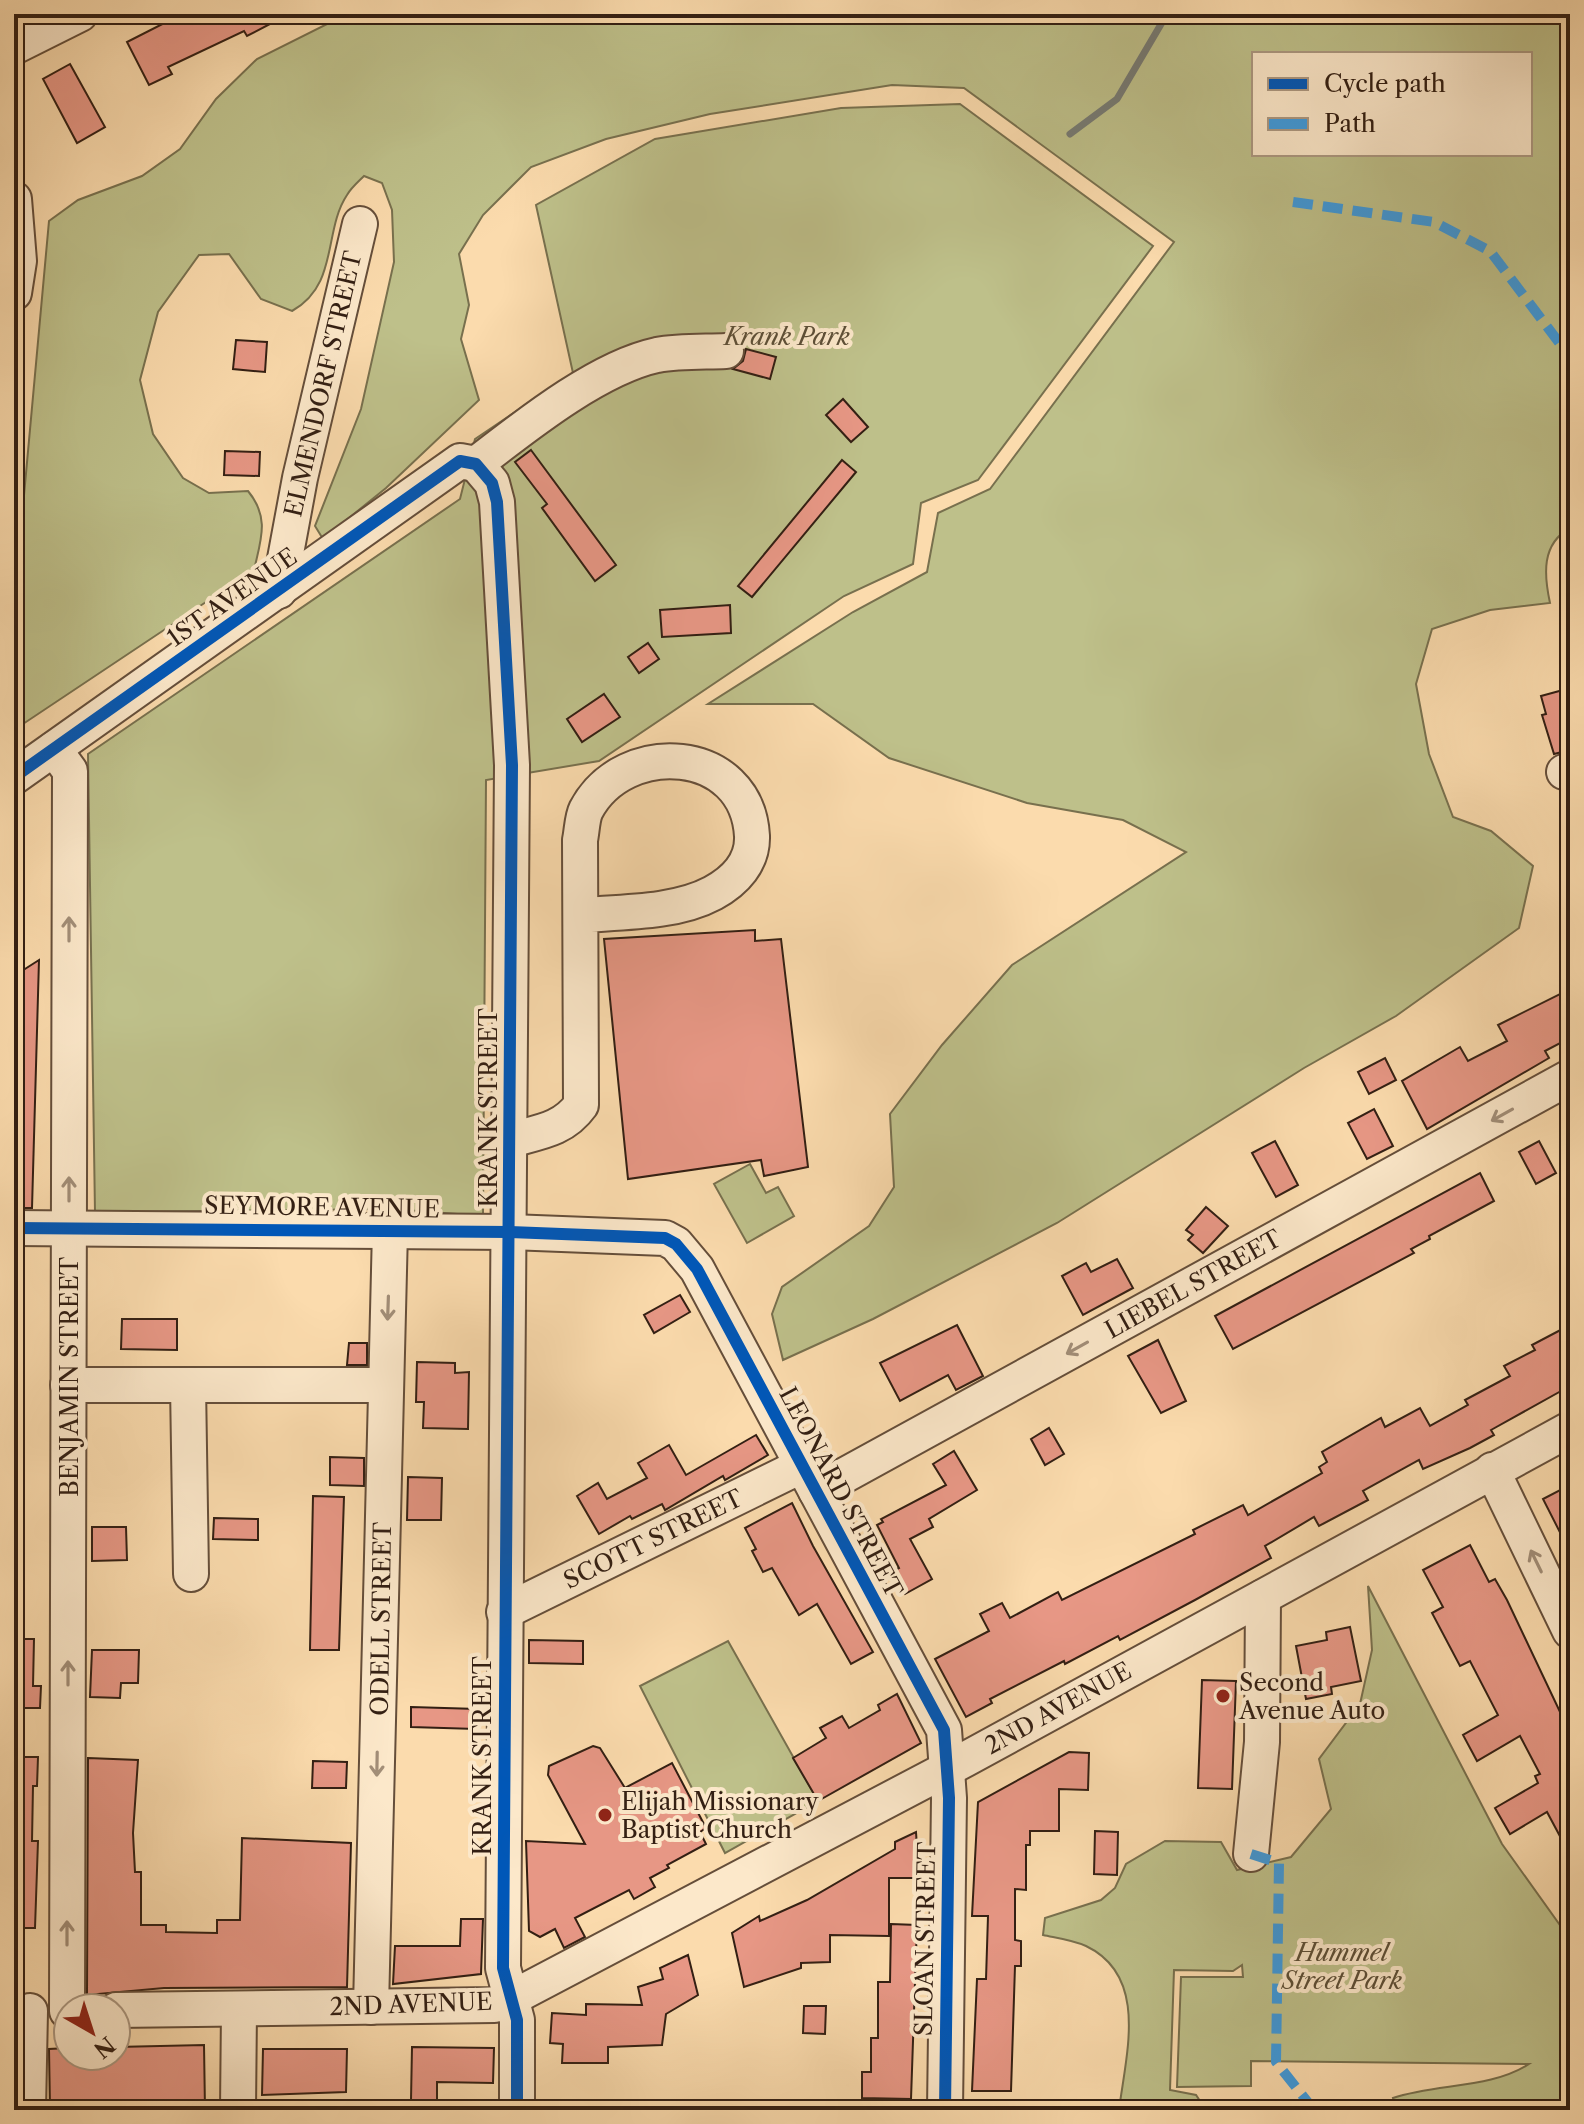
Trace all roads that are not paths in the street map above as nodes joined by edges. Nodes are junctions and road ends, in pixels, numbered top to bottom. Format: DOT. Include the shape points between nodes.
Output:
graph roads {
  1 [pos="80,14"];
  2 [pos="14,47"];
  3 [pos="14,199"];
  4 [pos="360,224"];
  5 [pos="14,293"];
  6 [pos="726,351"];
  7 [pos="476,464"];
  8 [pos="279,591"];
  9 [pos="54,749"];
  10 [pos="14,777"];
  11 [pos="581,915"];
  12 [pos="1570,1077"];
  13 [pos="510,1140"];
  14 [pos="69,1226"];
  15 [pos="14,1228"];
  16 [pos="390,1230"];
  17 [pos="510,1232"];
  18 [pos="676,1244"];
  19 [pos="68,1385"];
  20 [pos="188,1385"];
  21 [pos="386,1385"];
  22 [pos="1570,1429"];
  23 [pos="1492,1470"];
  24 [pos="808,1479"];
  25 [pos="191,1574"];
  26 [pos="1263,1597"];
  27 [pos="504,1612"];
  28 [pos="1570,1631"];
  29 [pos="947,1768"];
  30 [pos="1251,1854"];
  31 [pos="68,1992"];
  32 [pos="510,1999"];
  33 [pos="371,2007"];
  34 [pos="239,2009"];
  35 [pos="132,2010"];
  36 [pos="22,2011"];
  37 [pos="52,2011"];
  38 [pos="28,2110"];
  39 [pos="238,2110"];
  40 [pos="517,2110"];
  41 [pos="945,2110"];
  1 -- 2 [label="street"];
  3 -- 5 [label="street" via="19,261"];
  4 -- 8 [label="street, ELMENDORF STREET"];
  6 -- 7 [label="street, 1ST AVENUE" via="656,356 600,379 547,409"];
  7 -- 8 [label="street, 1ST AVENUE" via="460,461"];
  7 -- 13 [label="street, KRANK STREET" via="492,483 497,502 512,765"];
  8 -- 9 [label="street, 1ST AVENUE"];
  9 -- 10 [label="street, 1ST AVENUE"];
  14 -- 9 [label="street, BENJAMIN STREET, one-way" via="70,771"];
  11 -- 11 [label="street" via="585,811 619,777 643,765 685,762 724,776 742,794 751,817 753,847 740,875 711,894 681,902"];
  11 -- 13 [label="street" via="581,1105 557,1128"];
  12 -- 24 [label="street, LIEBEL STREET, one-way"];
  13 -- 17 [label="street, KRANK STREET"];
  14 -- 15 [label="street, SEYMORE AVENUE"];
  14 -- 16 [label="street, SEYMORE AVENUE"];
  14 -- 19 [label="street, BENJAMIN STREET"];
  16 -- 17 [label="street, SEYMORE AVENUE"];
  16 -- 21 [label="street, ODELL STREET, one-way"];
  17 -- 18 [label="street, SEYMORE AVENUE" via="665,1238"];
  17 -- 27 [label="street, KRANK STREET"];
  18 -- 24 [label="street, LEONARD STREET" via="697,1269"];
  19 -- 20 [label="street"];
  31 -- 19 [label="street, BENJAMIN STREET, one-way"];
  20 -- 21 [label="street"];
  20 -- 25 [label="street"];
  21 -- 33 [label="street, ODELL STREET, one-way"];
  22 -- 23 [label="street, 2ND AVENUE"];
  23 -- 26 [label="street, 2ND AVENUE"];
  28 -- 23 [label="street, one-way"];
  24 -- 27 [label="street, SCOTT STREET"];
  24 -- 29 [label="street, LEONARD STREET" via="944,1730"];
  26 -- 29 [label="street, 2ND AVENUE"];
  26 -- 30 [label="street" via="1262,1742"];
  27 -- 32 [label="street, KRANK STREET" via="503,1968"];
  29 -- 32 [label="street, 2ND AVENUE"];
  29 -- 41 [label="street, SLOAN STREET"];
  32 -- 33 [label="street, 2ND AVENUE" via="494,2005"];
  32 -- 40 [label="street, KRANK STREET" via="517,2020"];
  33 -- 34 [label="street, 2ND AVENUE"];
  34 -- 35 [label="street, 2ND AVENUE"];
  34 -- 39 [label="street"];
  36 -- 37 [label="street"];
  36 -- 38 [label="street"];
}
